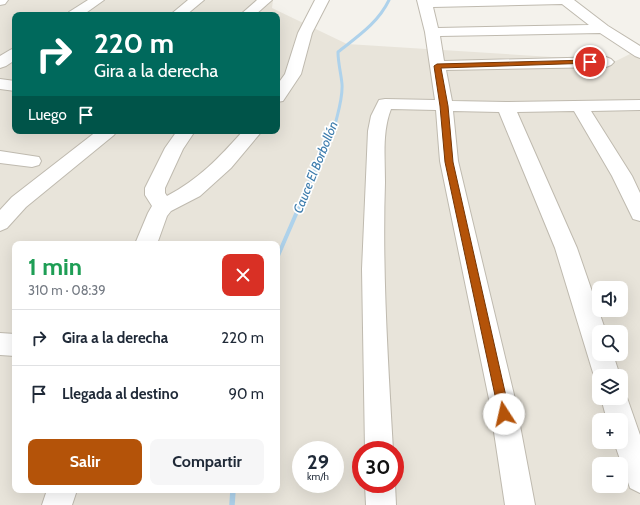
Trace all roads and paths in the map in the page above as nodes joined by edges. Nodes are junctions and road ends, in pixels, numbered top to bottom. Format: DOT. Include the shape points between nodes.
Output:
graph roads {
  1 [pos="97,0"];
  2 [pos="197,0"];
  3 [pos="265,0"];
  4 [pos="322,0"];
  5 [pos="565,0"];
  6 [pos="425,1"];
  7 [pos="79,12"];
  8 [pos="181,12"];
  9 [pos="251,12"];
  10 [pos="603,29"];
  11 [pos="432,32"];
  12 [pos="637,48"];
  13 [pos="12,55"];
  14 [pos="606,62"];
  15 [pos="0,63"];
  16 [pos="437,66"];
  17 [pos="0,84"];
  18 [pos="12,86"];
  19 [pos="280,93"];
  20 [pos="640,105"];
  21 [pos="444,106"];
  22 [pos="580,106"];
  23 [pos="506,107"];
  24 [pos="104,134"];
  25 [pos="184,134"];
  26 [pos="250,134"];
  27 [pos="0,157"];
  28 [pos="32,161"];
  29 [pos="164,206"];
  30 [pos="640,214"];
  31 [pos="0,223"];
  32 [pos="147,241"];
  33 [pos="592,328"];
  34 [pos="0,344"];
  35 [pos="12,345"];
  36 [pos="616,405"];
  37 [pos="379,441"];
  38 [pos="640,478"];
  39 [pos="61,493"];
  40 [pos="380,493"];
  41 [pos="57,505"];
  42 [pos="381,505"];
  43 [pos="520,505"];
  1 -- 7 [label="street"];
  2 -- 8 [label="street"];
  3 -- 9 [label="street"];
  4 -- 19 [label="street" via="304,33 293,74"];
  5 -- 6 [label="street"];
  5 -- 10 [label="street"];
  6 -- 11 [label="street"];
  10 -- 11 [label="street"];
  10 -- 12 [label="street"];
  11 -- 16 [label="street"];
  13 -- 15 [label="street"];
  14 -- 16 [label="street"];
  16 -- 21 [label="street"];
  17 -- 18 [label="street"];
  20 -- 22 [label="street"];
  21 -- 23 [label="street"];
  21 -- 37 [label="street" via="390,103 385,104 382,109 378,130 374,194"];
  21 -- 43 [label="street" via="449,162 502,399"];
  22 -- 23 [label="street"];
  22 -- 30 [label="street" via="622,176"];
  23 -- 33 [label="street" via="566,248"];
  24 -- 31 [label="street" via="19,202"];
  25 -- 29 [label="street" via="174,148 155,188 155,195"];
  26 -- 29 [label="street" via="224,164 193,191"];
  27 -- 28 [label="street"];
  29 -- 32 [label="street" via="158,213"];
  34 -- 35 [label="street"];
  36 -- 38 [label="street"];
  39 -- 41 [label="street"];
  40 -- 42 [label="street"];
}
